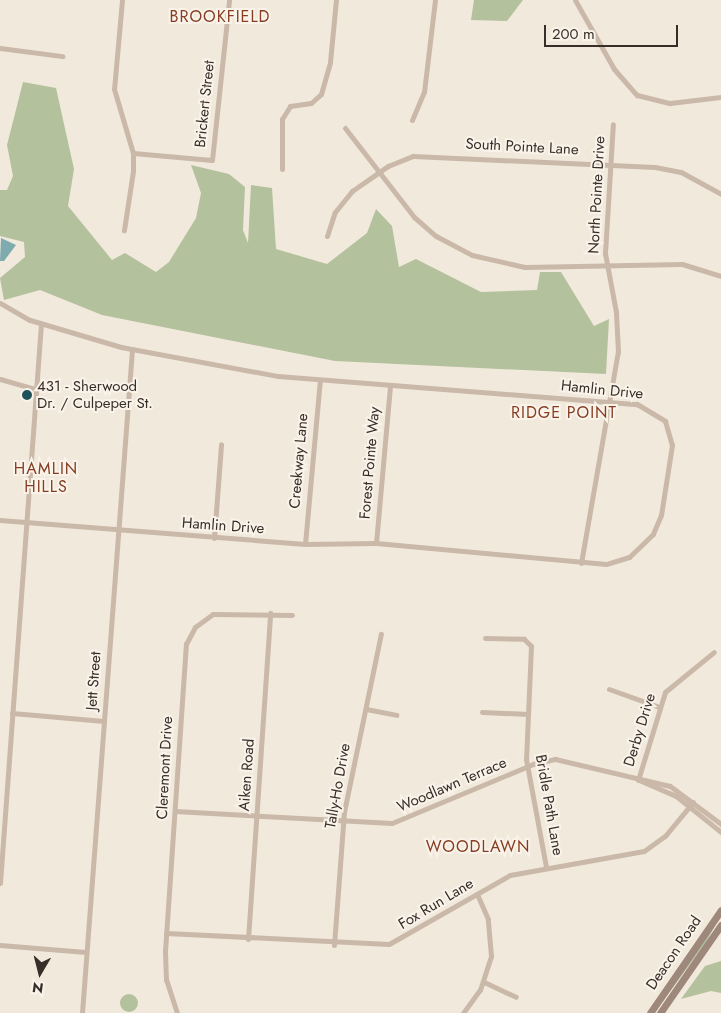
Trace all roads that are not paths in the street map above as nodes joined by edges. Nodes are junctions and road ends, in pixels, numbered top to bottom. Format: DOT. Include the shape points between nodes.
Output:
graph roads {
  1 [pos="122,0"];
  2 [pos="228,0"];
  3 [pos="336,0"];
  4 [pos="435,0"];
  5 [pos="575,0"];
  6 [pos="0,48"];
  7 [pos="62,56"];
  8 [pos="721,97"];
  9 [pos="412,120"];
  10 [pos="613,124"];
  11 [pos="345,128"];
  12 [pos="132,153"];
  13 [pos="609,164"];
  14 [pos="282,169"];
  15 [pos="378,172"];
  16 [pos="721,194"];
  17 [pos="124,230"];
  18 [pos="327,236"];
  19 [pos="606,265"];
  20 [pos="721,276"];
  21 [pos="0,303"];
  22 [pos="41,324"];
  23 [pos="132,350"];
  24 [pos="0,379"];
  25 [pos="320,380"];
  26 [pos="390,386"];
  27 [pos="36,389"];
  28 [pos="610,401"];
  29 [pos="221,444"];
  30 [pos="0,520"];
  31 [pos="26,524"];
  32 [pos="118,531"];
  33 [pos="214,538"];
  34 [pos="376,542"];
  35 [pos="305,544"];
  36 [pos="581,563"];
  37 [pos="270,613"];
  38 [pos="292,615"];
  39 [pos="381,634"];
  40 [pos="485,638"];
  41 [pos="714,652"];
  42 [pos="609,689"];
  43 [pos="659,708"];
  44 [pos="366,709"];
  45 [pos="482,712"];
  46 [pos="12,713"];
  47 [pos="528,714"];
  48 [pos="396,715"];
  49 [pos="104,721"];
  50 [pos="527,766"];
  51 [pos="638,780"];
  52 [pos="691,804"];
  53 [pos="174,810"];
  54 [pos="257,816"];
  55 [pos="342,822"];
  56 [pos="721,824"];
  57 [pos="721,832"];
  58 [pos="546,867"];
  59 [pos="0,883"];
  60 [pos="476,894"];
  61 [pos="721,910"];
  62 [pos="721,925"];
  63 [pos="166,933"];
  64 [pos="248,939"];
  65 [pos="334,944"];
  66 [pos="0,945"];
  67 [pos="86,952"];
  68 [pos="484,982"];
  69 [pos="516,997"];
  70 [pos="82,1013"];
  71 [pos="177,1013"];
  72 [pos="463,1013"];
  73 [pos="650,1013"];
  74 [pos="660,1013"];
  1 -- 12 [label="street" via="114,89"];
  2 -- 12 [label="street, Brickert Street" via="212,160"];
  3 -- 14 [label="street" via="330,62 320,94 311,103 290,106 282,119"];
  4 -- 9 [label="street" via="424,92"];
  5 -- 8 [label="street" via="614,69 637,95 670,103"];
  6 -- 7 [label="street"];
  10 -- 13 [label="street, North Pointe Drive"];
  11 -- 15 [label="street"];
  12 -- 17 [label="street"];
  13 -- 15 [label="street, South Pointe Lane" via="421,156"];
  13 -- 16 [label="street, South Pointe Lane" via="673,170"];
  13 -- 19 [label="street, North Pointe Drive"];
  15 -- 18 [label="street, South Pointe Lane" via="346,198"];
  15 -- 19 [label="street" via="424,227 472,255 525,267"];
  19 -- 20 [label="street" via="682,264"];
  19 -- 28 [label="street, North Pointe Drive" via="618,336"];
  21 -- 22 [label="street, Hamlin Drive"];
  22 -- 23 [label="street, Hamlin Drive"];
  22 -- 27 [label="street"];
  23 -- 25 [label="street, Hamlin Drive"];
  23 -- 32 [label="street, Jett Street"];
  24 -- 27 [label="street"];
  25 -- 26 [label="street, Hamlin Drive"];
  25 -- 35 [label="street, Creekway Lane"];
  26 -- 28 [label="street, Hamlin Drive"];
  26 -- 34 [label="street, Forest Pointe Way"];
  27 -- 31 [label="street"];
  28 -- 36 [label="street, North Pointe Drive"];
  28 -- 36 [label="street, Hamlin Drive" via="644,406 660,416 670,432 672,457 661,515 643,547 614,563"];
  29 -- 33 [label="street"];
  30 -- 31 [label="street, Hamlin Drive"];
  31 -- 32 [label="street, Hamlin Drive"];
  31 -- 46 [label="street"];
  32 -- 33 [label="street, Hamlin Drive"];
  32 -- 49 [label="street, Jett Street"];
  33 -- 35 [label="street, Hamlin Drive"];
  34 -- 35 [label="street, Hamlin Drive"];
  34 -- 36 [label="street, Hamlin Drive"];
  37 -- 38 [label="street, Cleremont Drive"];
  37 -- 53 [label="street, Cleremont Drive" via="219,612 201,620 190,634 185,651"];
  37 -- 54 [label="street, Aiken Road"];
  39 -- 44 [label="street, Tally-Ho Drive"];
  40 -- 47 [label="street, Bridle Path Lane" via="526,640 530,657"];
  41 -- 43 [label="street, Derby Drive" via="672,683"];
  42 -- 43 [label="street"];
  43 -- 51 [label="street, Derby Drive"];
  44 -- 48 [label="street"];
  44 -- 55 [label="street, Tally-Ho Drive"];
  45 -- 47 [label="street"];
  46 -- 49 [label="street"];
  46 -- 59 [label="street"];
  47 -- 50 [label="street, Bridle Path Lane"];
  49 -- 67 [label="street, Jett Street"];
  50 -- 51 [label="street, Woodlawn Terrace" via="563,759"];
  50 -- 55 [label="street, Woodlawn Terrace" via="401,820"];
  50 -- 58 [label="street, Bridle Path Lane"];
  51 -- 52 [label="street, Woodlawn Terrace" via="670,786"];
  52 -- 56 [label="street, Woodlawn Terrace"];
  52 -- 57 [label="street"];
  52 -- 58 [label="street, Fox Run Lane" via="665,836 644,851"];
  53 -- 54 [label="street, Woodlawn Terrace"];
  53 -- 63 [label="street, Cleremont Drive"];
  54 -- 55 [label="street, Woodlawn Terrace"];
  54 -- 64 [label="street, Aiken Road"];
  55 -- 65 [label="street, Tally-Ho Drive"];
  58 -- 60 [label="street, Fox Run Lane" via="510,875"];
  60 -- 65 [label="street, Fox Run Lane" via="398,941"];
  60 -- 68 [label="street" via="491,938"];
  61 -- 73 [label="main road, Deacon Road"];
  62 -- 74 [label="main road, Deacon Road"];
  63 -- 64 [label="street, Fox Run Lane"];
  63 -- 71 [label="street, Cleremont Drive" via="166,980"];
  64 -- 65 [label="street, Fox Run Lane"];
  66 -- 67 [label="street"];
  67 -- 70 [label="street, Jett Street"];
  68 -- 69 [label="street"];
  68 -- 72 [label="street"];
}
